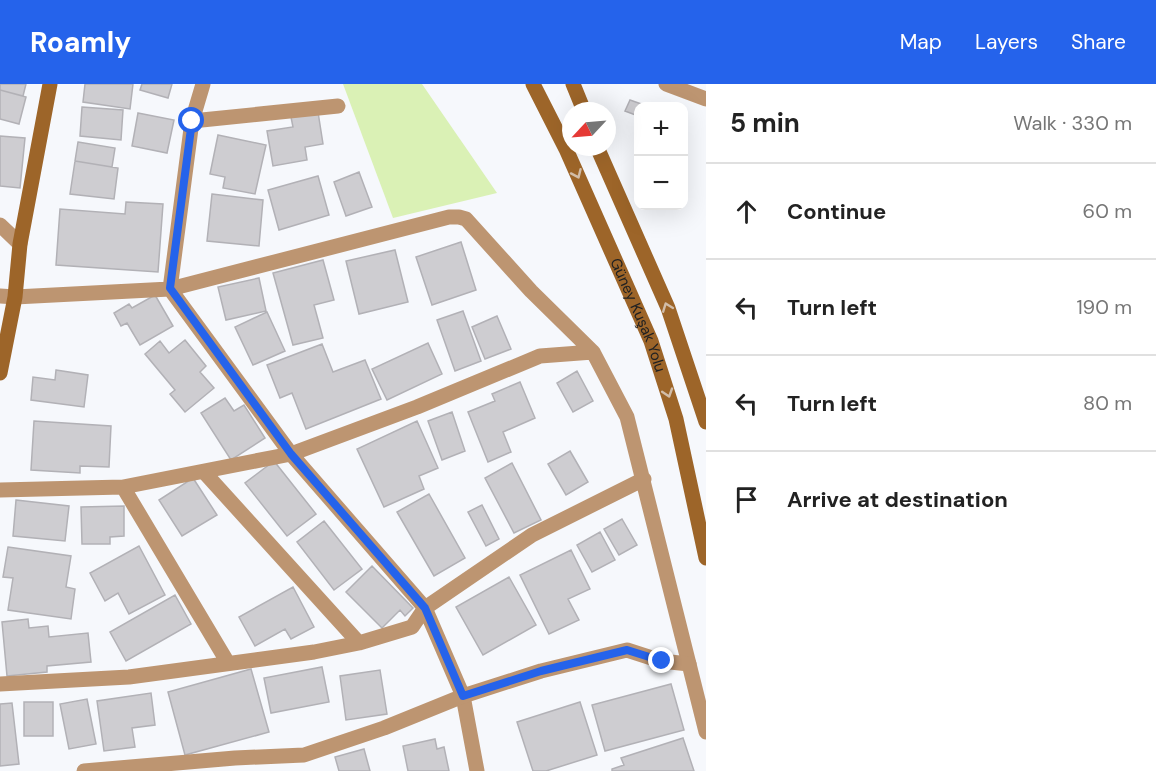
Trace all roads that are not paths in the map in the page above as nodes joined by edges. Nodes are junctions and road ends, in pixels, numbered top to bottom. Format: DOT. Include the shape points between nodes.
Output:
graph roads {
  1 [pos="50,84"];
  2 [pos="203,84"];
  3 [pos="533,84"];
  4 [pos="573,84"];
  5 [pos="666,84"];
  6 [pos="706,99"];
  7 [pos="580,102"];
  8 [pos="338,106"];
  9 [pos="192,121"];
  10 [pos="601,156"];
  11 [pos="0,225"];
  12 [pos="20,244"];
  13 [pos="170,288"];
  14 [pos="8,296"];
  15 [pos="593,352"];
  16 [pos="0,373"];
  17 [pos="706,422"];
  18 [pos="291,454"];
  19 [pos="204,472"];
  20 [pos="644,479"];
  21 [pos="123,487"];
  22 [pos="0,490"];
  23 [pos="706,558"];
  24 [pos="425,608"];
  25 [pos="359,643"];
  26 [pos="228,663"];
  27 [pos="689,664"];
  28 [pos="0,684"];
  29 [pos="463,696"];
  30 [pos="706,732"];
  31 [pos="84,771"];
  32 [pos="477,771"];
  1 -- 12 [label="main road"];
  2 -- 9 [label="street"];
  3 -- 23 [label="main road, Güney Kuşak Yolu, one-way" via="651,341 676,419"];
  4 -- 7 [label="main road"];
  5 -- 6 [label="street"];
  8 -- 9 [label="street"];
  9 -- 13 [label="street"];
  17 -- 10 [label="main road, Güney Kuşak Yolu, one-way" via="668,308"];
  11 -- 12 [label="street"];
  12 -- 14 [label="main road"];
  13 -- 14 [label="street"];
  13 -- 15 [label="street" via="459,217 473,225 531,291"];
  13 -- 18 [label="street"];
  14 -- 16 [label="main road"];
  15 -- 18 [label="street" via="540,356"];
  15 -- 20 [label="street" via="627,417"];
  18 -- 19 [label="street"];
  18 -- 24 [label="street"];
  19 -- 21 [label="street"];
  19 -- 25 [label="street"];
  20 -- 24 [label="street" via="532,535"];
  20 -- 27 [label="street"];
  21 -- 22 [label="street"];
  21 -- 26 [label="street"];
  24 -- 25 [label="street" via="412,627"];
  24 -- 29 [label="street"];
  25 -- 26 [label="street"];
  26 -- 28 [label="street" via="129,676"];
  27 -- 29 [label="street" via="662,661 627,650 541,671"];
  27 -- 30 [label="street"];
  29 -- 31 [label="street" via="304,754"];
  29 -- 32 [label="street"];
}
